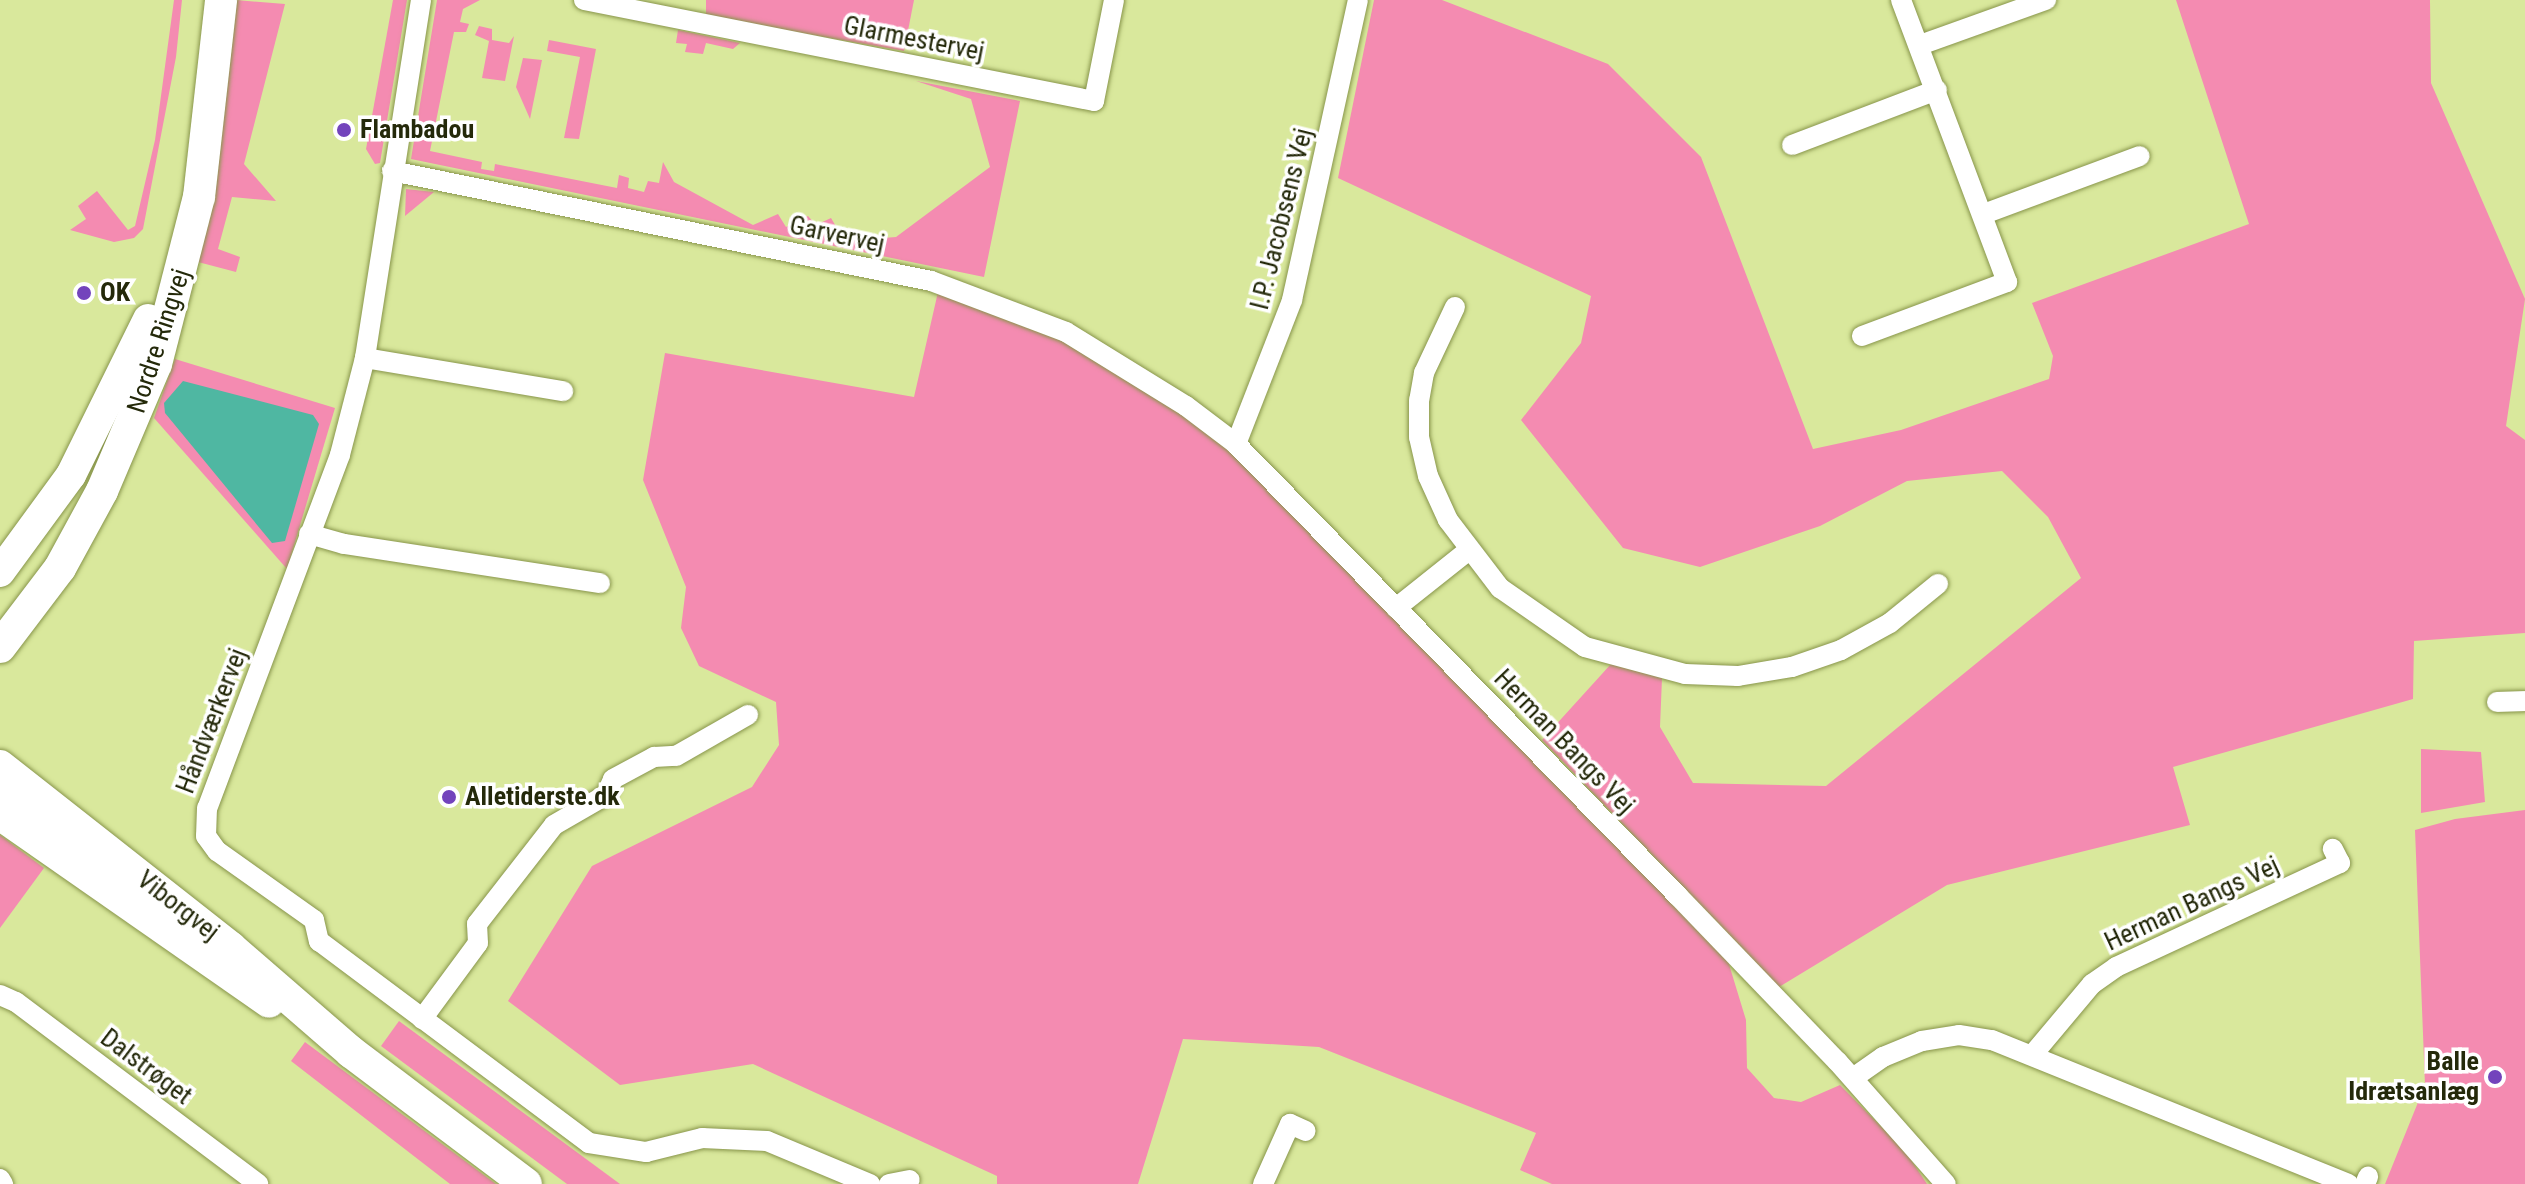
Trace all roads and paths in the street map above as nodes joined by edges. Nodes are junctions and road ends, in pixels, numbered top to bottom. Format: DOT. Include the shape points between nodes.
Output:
graph roads {
  1 [pos="204,0"];
  2 [pos="221,0"];
  3 [pos="421,0"];
  4 [pos="584,0"];
  5 [pos="1114,0"];
  6 [pos="1358,0"];
  7 [pos="1901,0"];
  8 [pos="2046,0"];
  9 [pos="1920,45"];
  10 [pos="1937,90"];
  11 [pos="1792,145"];
  12 [pos="2140,156"];
  13 [pos="392,171"];
  14 [pos="1984,214"];
  15 [pos="1455,307"];
  16 [pos="148,319"];
  17 [pos="1862,336"];
  18 [pos="365,358"];
  19 [pos="563,391"];
  20 [pos="1236,444"];
  21 [pos="309,534"];
  22 [pos="1469,550"];
  23 [pos="0,572"];
  24 [pos="600,583"];
  25 [pos="1938,584"];
  26 [pos="1396,608"];
  27 [pos="0,613"];
  28 [pos="0,647"];
  29 [pos="2525,701"];
  30 [pos="2497,702"];
  31 [pos="748,715"];
  32 [pos="0,766"];
  33 [pos="0,791"];
  34 [pos="0,814"];
  35 [pos="2333,849"];
  36 [pos="204,927"];
  37 [pos="0,995"];
  38 [pos="422,1019"];
  39 [pos="351,1052"];
  40 [pos="2034,1053"];
  41 [pos="1853,1078"];
  42 [pos="1306,1131"];
  43 [pos="910,1180"];
  44 [pos="258,1184"];
  45 [pos="526,1184"];
  46 [pos="870,1184"];
  47 [pos="889,1184"];
  48 [pos="1263,1184"];
  49 [pos="1946,1184"];
  50 [pos="2348,1184"];
  1 -- 16 [label="main road, Nordre Ringvej" via="183,173"];
  2 -- 28 [label="main road, Nordre Ringvej" via="199,197 156,364 102,491 60,568"];
  3 -- 13 [label="street, Håndværkervej"];
  4 -- 5 [label="street, Glarmestervej" via="1094,101"];
  6 -- 20 [label="street, I.P. Jacobsens Vej" via="1292,300"];
  7 -- 9 [label="street"];
  8 -- 9 [label="street"];
  9 -- 10 [label="street"];
  10 -- 11 [label="street"];
  10 -- 14 [label="street"];
  12 -- 14 [label="street"];
  13 -- 18 [label="street, Håndværkervej"];
  13 -- 20 [label="street, Garvervej" via="931,281 1066,332 1186,406"];
  14 -- 17 [label="street" via="2007,282"];
  15 -- 22 [label="street" via="1424,373 1419,437 1428,476"];
  16 -- 23 [label="main road, Nordre Ringvej" via="71,475"];
  16 -- 27 [label="main road" via="145,356 88,481 42,559"];
  18 -- 19 [label="street"];
  18 -- 21 [label="street, Håndværkervej" via="340,455"];
  20 -- 26 [label="street, Herman Bangs Vej"];
  21 -- 24 [label="street" via="344,544"];
  21 -- 38 [label="street, Håndværkervej" via="203,826 217,851 314,920 319,941"];
  22 -- 25 [label="street" via="1500,588 1585,647 1635,665 1685,674 1765,672 1841,650 1890,623"];
  22 -- 26 [label="street"];
  26 -- 41 [label="street, Herman Bangs Vej"];
  29 -- 30 [label="street"];
  31 -- 38 [label="street" via="676,756 654,757 613,779 606,795 554,825 477,924 478,943"];
  32 -- 36 [label="main road, Viborgvej"];
  33 -- 36 [label="main road" via="168,915"];
  34 -- 39 [label="main road, Viborgvej" via="213,968"];
  35 -- 40 [label="street, Herman Bangs Vej" via="2340,863 2116,967 2092,984"];
  36 -- 39 [label="main road, Viborgvej"];
  37 -- 44 [label="street, Dalstrøget"];
  38 -- 46 [label="street, Håndværkervej" via="589,1143 646,1152 702,1138 767,1141"];
  39 -- 45 [label="main road, Viborgvej"];
  40 -- 41 [label="street" via="1959,1035 1909,1046"];
  40 -- 50 [label="street"];
  41 -- 49 [label="street, Herman Bangs Vej"];
  42 -- 48 [label="street" via="1290,1124"];
  43 -- 47 [label="street"];
}
